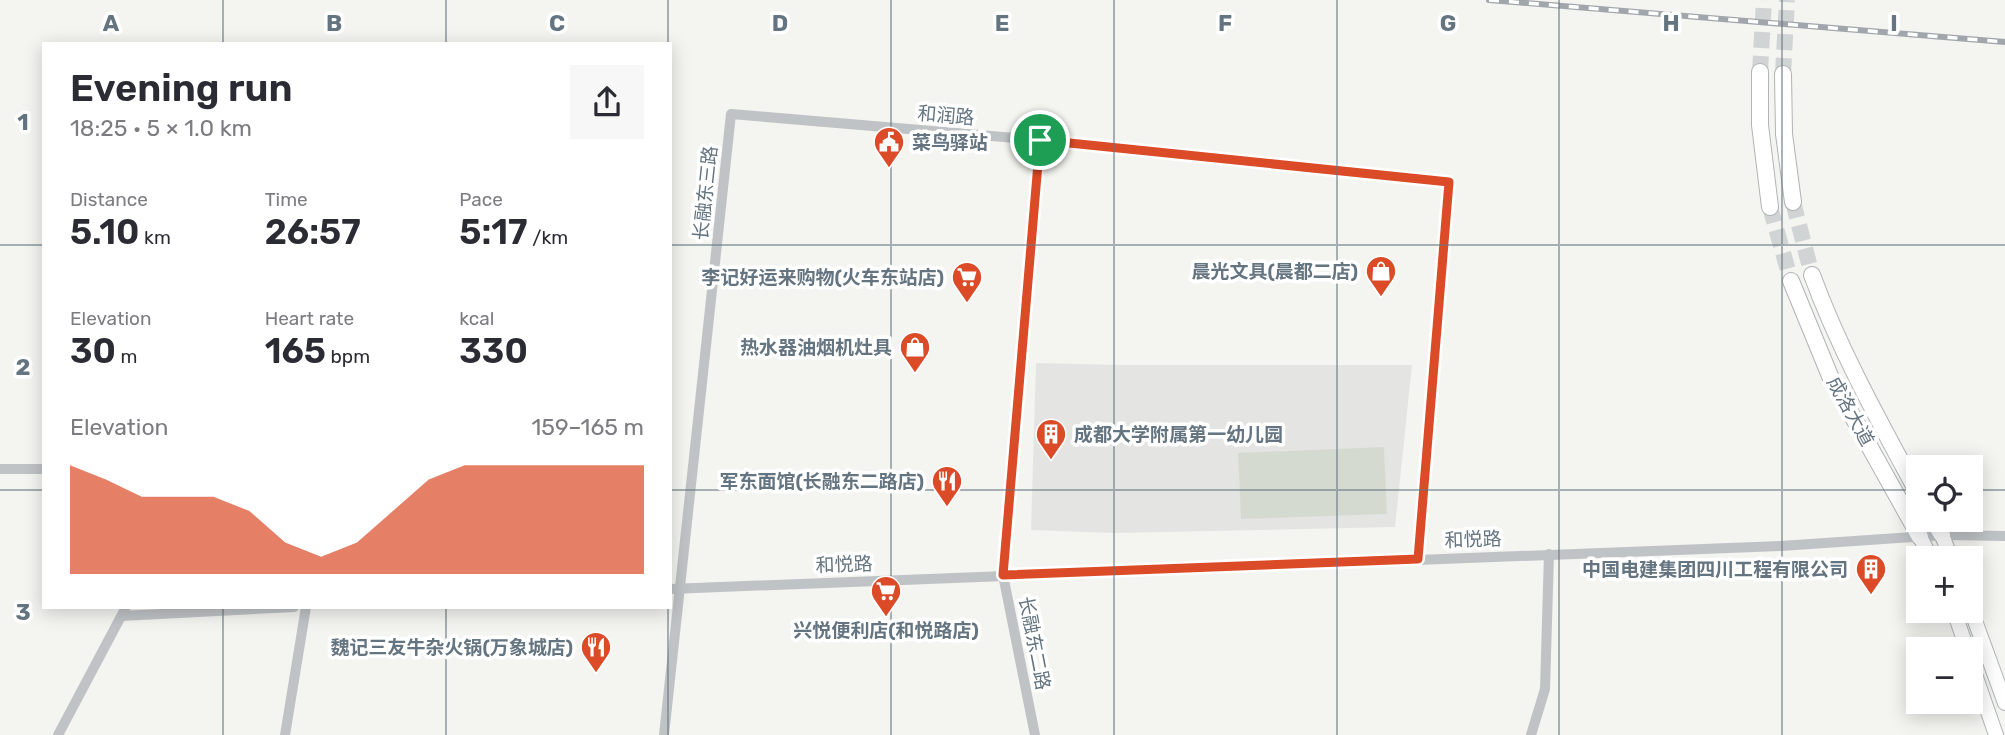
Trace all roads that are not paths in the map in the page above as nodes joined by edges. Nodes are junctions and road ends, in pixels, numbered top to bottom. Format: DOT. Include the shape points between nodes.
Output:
graph roads {
  1 [pos="1760,72"];
  2 [pos="1783,74"];
  3 [pos="731,114"];
  4 [pos="1040,140"];
  5 [pos="1793,202"];
  6 [pos="1770,206"];
  7 [pos="1812,275"];
  8 [pos="1791,281"];
  9 [pos="0,469"];
  10 [pos="42,469"];
  11 [pos="1906,470"];
  12 [pos="1940,532"];
  13 [pos="1942,536"];
  14 [pos="2005,536"];
  15 [pos="1920,537"];
  16 [pos="1925,546"];
  17 [pos="1946,546"];
  18 [pos="1549,554"];
  19 [pos="1418,559"];
  20 [pos="1003,575"];
  21 [pos="675,588"];
  22 [pos="226,609"];
  23 [pos="306,609"];
  24 [pos="124,612"];
  25 [pos="1976,623"];
  26 [pos="1983,698"];
  27 [pos="2005,703"];
  28 [pos="58,735"];
  29 [pos="285,735"];
  30 [pos="664,735"];
  31 [pos="1035,735"];
  32 [pos="1531,735"];
  33 [pos="1996,735"];
  1 -- 6 [label="highway" via="1760,125"];
  2 -- 5 [label="highway" via="1784,134"];
  3 -- 4 [label="street, 和润路"];
  3 -- 21 [label="street, 长融东三路"];
  4 -- 19 [label="street, 和润路" via="1449,182"];
  4 -- 20 [label="street, 长融东二路"];
  7 -- 11 [label="highway, 成洛大道" via="1850,367"];
  8 -- 15 [label="highway, 成洛大道" via="1830,376"];
  9 -- 10 [label="street"];
  12 -- 13 [label="highway"];
  13 -- 14 [label="street, 和悦路"];
  13 -- 15 [label="street, 和悦路"];
  13 -- 17 [label="main road"];
  15 -- 16 [label="main road"];
  15 -- 18 [label="street, 和悦路"];
  18 -- 19 [label="street, 和悦路"];
  18 -- 32 [label="street" via="1545,689"];
  19 -- 20 [label="street, 和悦路"];
  20 -- 21 [label="street, 和悦路"];
  20 -- 31 [label="street, 长融东二路"];
  21 -- 30 [label="street, 长融东三路"];
  22 -- 24 [label="street"];
  23 -- 29 [label="street"];
  24 -- 28 [label="street"];
  25 -- 27 [label="main road"];
  26 -- 33 [label="main road"];
}
